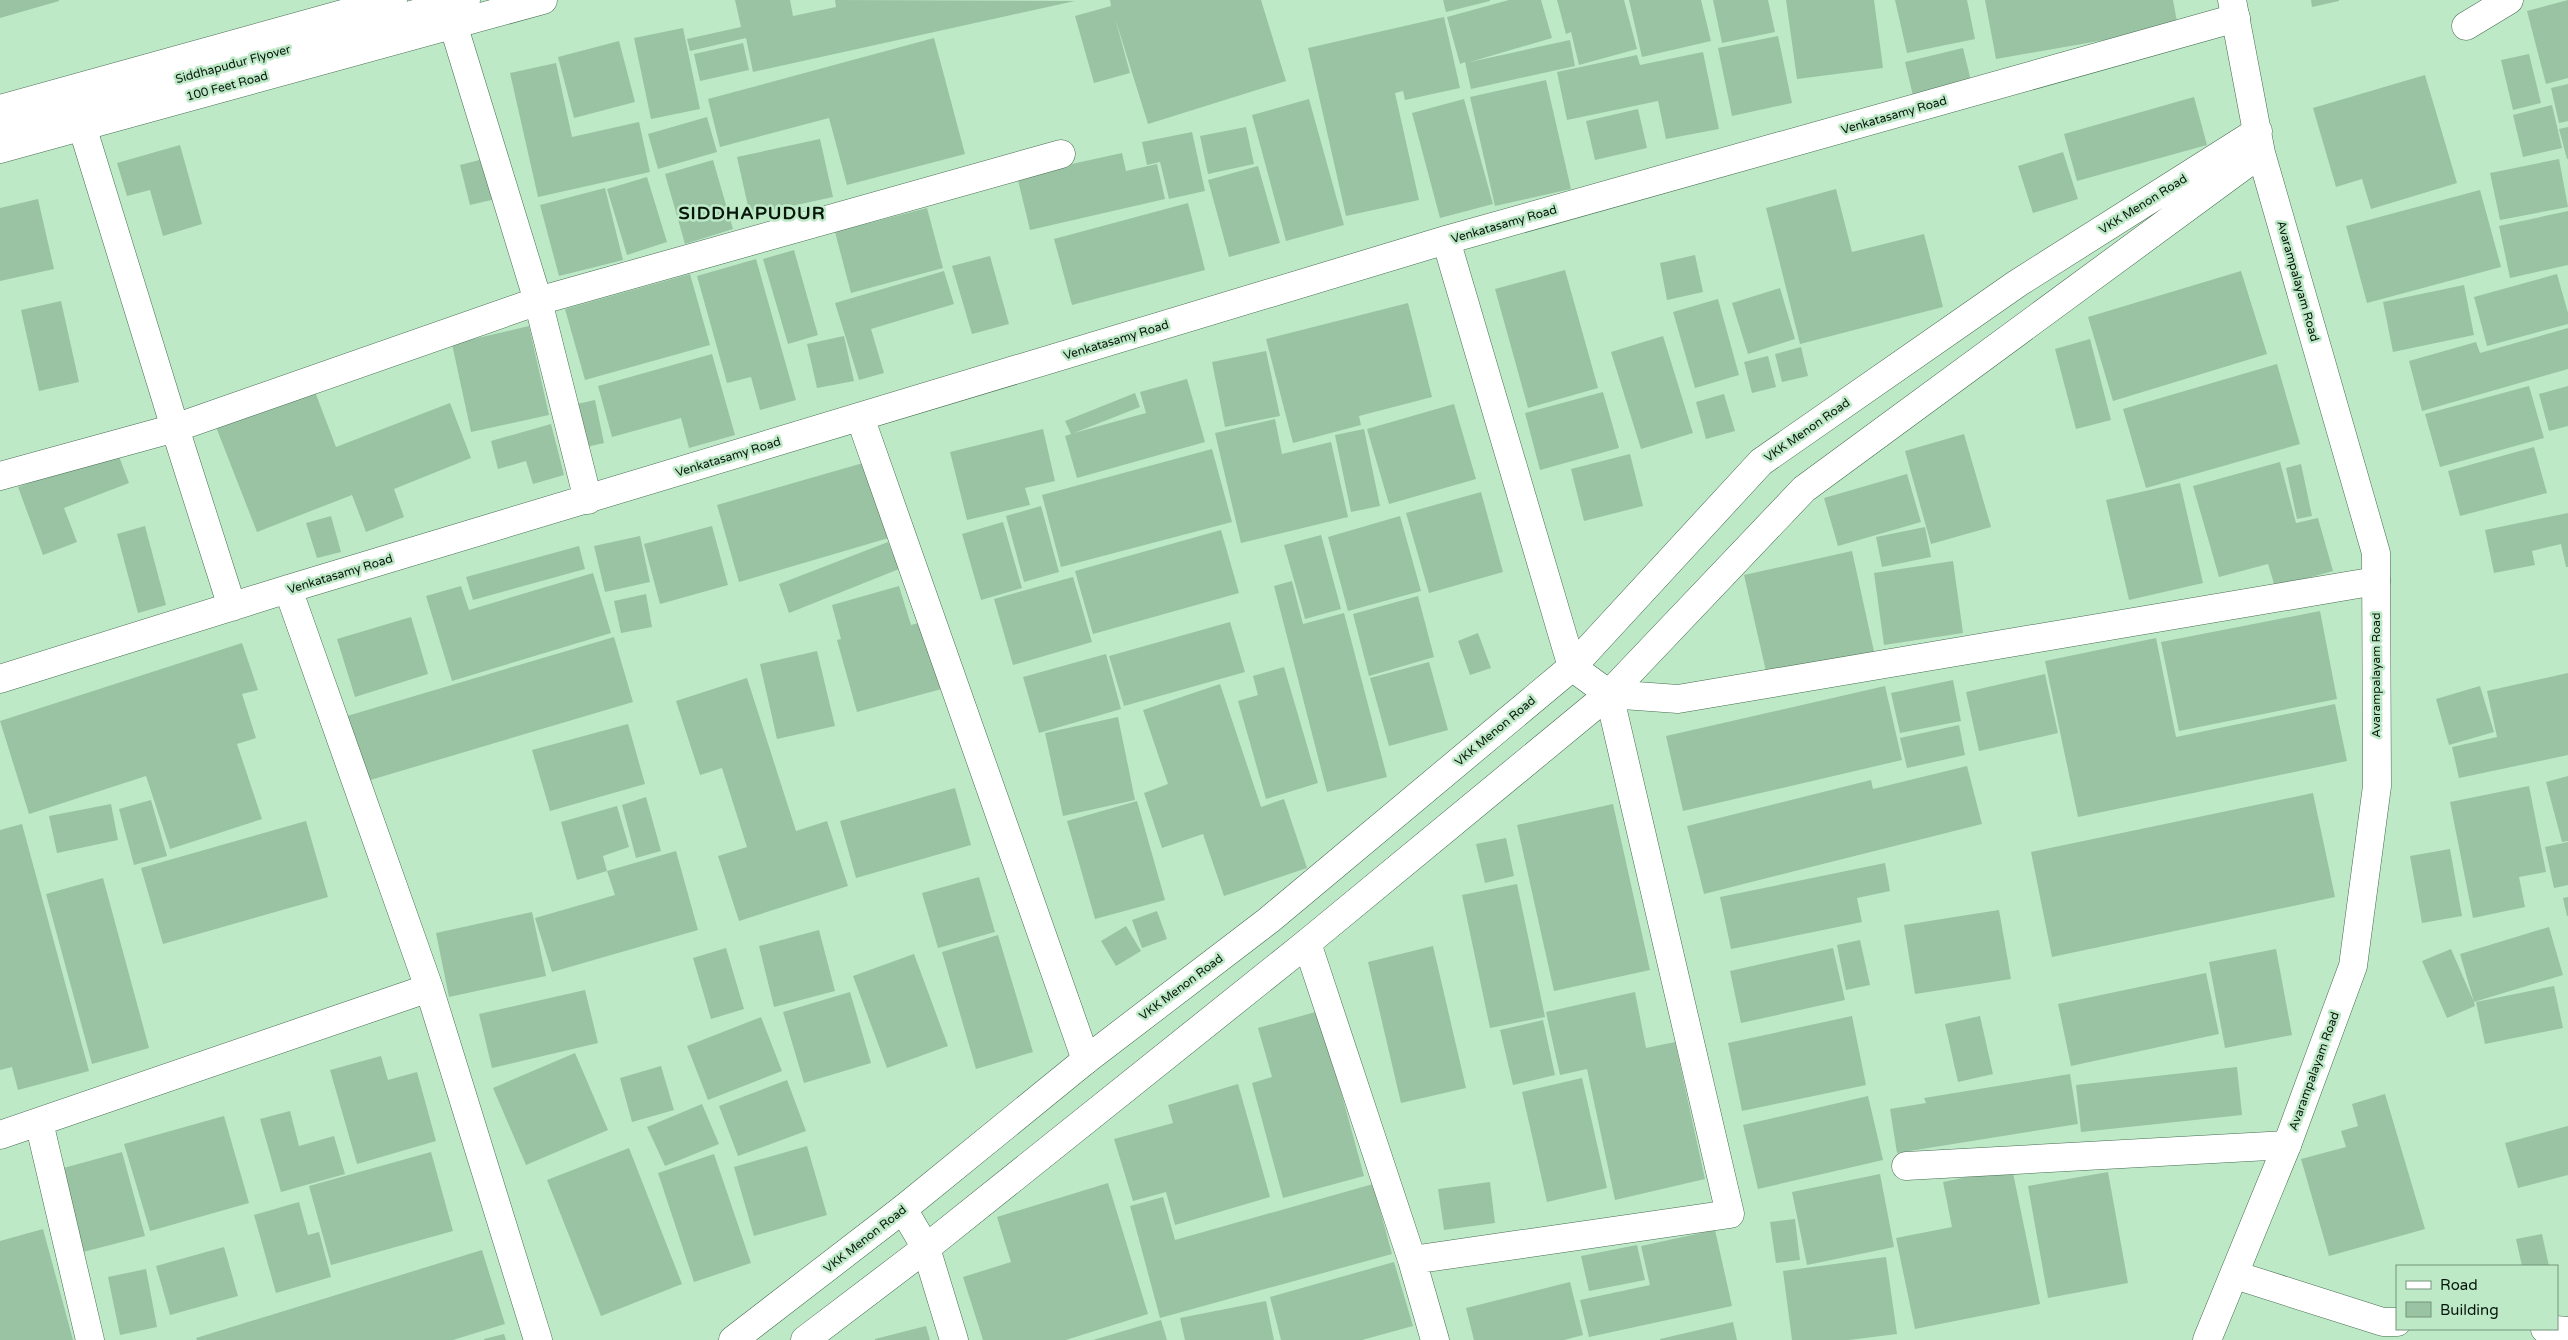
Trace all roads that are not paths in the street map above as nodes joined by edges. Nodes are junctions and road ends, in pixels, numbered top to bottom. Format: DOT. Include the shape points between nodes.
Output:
graph roads {
  1 [pos="393,0"];
  2 [pos="466,0"];
  3 [pos="543,0"];
  4 [pos="2509,0"];
  5 [pos="2234,9"];
  6 [pos="453,24"];
  7 [pos="2466,26"];
  8 [pos="0,109"];
  9 [pos="82,126"];
  10 [pos="0,127"];
  11 [pos="2259,142"];
  12 [pos="0,149"];
  13 [pos="1061,154"];
  14 [pos="1446,240"];
  15 [pos="538,301"];
  16 [pos="860,417"];
  17 [pos="174,428"];
  18 [pos="0,476"];
  19 [pos="588,500"];
  20 [pos="2376,581"];
  21 [pos="288,590"];
  22 [pos="232,607"];
  23 [pos="1572,667"];
  24 [pos="0,679"];
  25 [pos="1609,694"];
  26 [pos="1307,943"];
  27 [pos="429,988"];
  28 [pos="1086,1060"];
  29 [pos="39,1122"];
  30 [pos="0,1135"];
  31 [pos="2287,1145"];
  32 [pos="1906,1166"];
  33 [pos="903,1209"];
  34 [pos="926,1248"];
  35 [pos="1412,1260"];
  36 [pos="2235,1275"];
  37 [pos="2390,1328"];
  38 [pos="90,1340"];
  39 [pos="538,1340"];
  40 [pos="733,1340"];
  41 [pos="805,1340"];
  42 [pos="954,1340"];
  43 [pos="1435,1340"];
  44 [pos="2207,1340"];
  1 -- 8 [label="street"];
  2 -- 10 [label="street, Siddhapudur Flyover"];
  3 -- 6 [label="street, 100 Feet Road"];
  4 -- 7 [label="street"];
  5 -- 11 [label="street, Avarampalayam Road"];
  5 -- 14 [label="street, Venkatasamy Road"];
  6 -- 9 [label="street, 100 Feet Road"];
  6 -- 15 [label="street"];
  9 -- 12 [label="street, 100 Feet Road"];
  9 -- 17 [label="street"];
  11 -- 20 [label="street, Avarampalayam Road" via="2376,553"];
  11 -- 23 [label="street, VKK Menon Road" via="2018,283 1761,462"];
  11 -- 25 [label="street, VKK Menon Road" via="1804,489"];
  13 -- 15 [label="street"];
  14 -- 16 [label="street, Venkatasamy Road"];
  14 -- 23 [label="street"];
  15 -- 17 [label="street"];
  15 -- 19 [label="street"];
  16 -- 19 [label="street, Venkatasamy Road"];
  16 -- 28 [label="street"];
  17 -- 18 [label="street"];
  17 -- 22 [label="street"];
  19 -- 21 [label="street, Venkatasamy Road"];
  20 -- 25 [label="street" via="1678,700"];
  20 -- 31 [label="street, Avarampalayam Road" via="2376,786 2353,966"];
  21 -- 22 [label="street, Venkatasamy Road"];
  21 -- 27 [label="street"];
  22 -- 24 [label="street, Venkatasamy Road"];
  23 -- 25 [label="street"];
  23 -- 28 [label="street, VKK Menon Road" via="1269,920"];
  25 -- 26 [label="street, VKK Menon Road"];
  25 -- 35 [label="street" via="1730,1214"];
  26 -- 34 [label="street, VKK Menon Road"];
  26 -- 35 [label="street"];
  27 -- 29 [label="street"];
  27 -- 39 [label="street"];
  28 -- 33 [label="street, VKK Menon Road"];
  29 -- 30 [label="street"];
  29 -- 38 [label="street"];
  31 -- 32 [label="street"];
  31 -- 36 [label="street, Avarampalayam Road"];
  33 -- 34 [label="street"];
  33 -- 40 [label="street, VKK Menon Road"];
  34 -- 41 [label="street, VKK Menon Road"];
  34 -- 42 [label="street"];
  35 -- 43 [label="street"];
  36 -- 37 [label="street"];
  36 -- 44 [label="street, Avarampalayam Road"];
}
